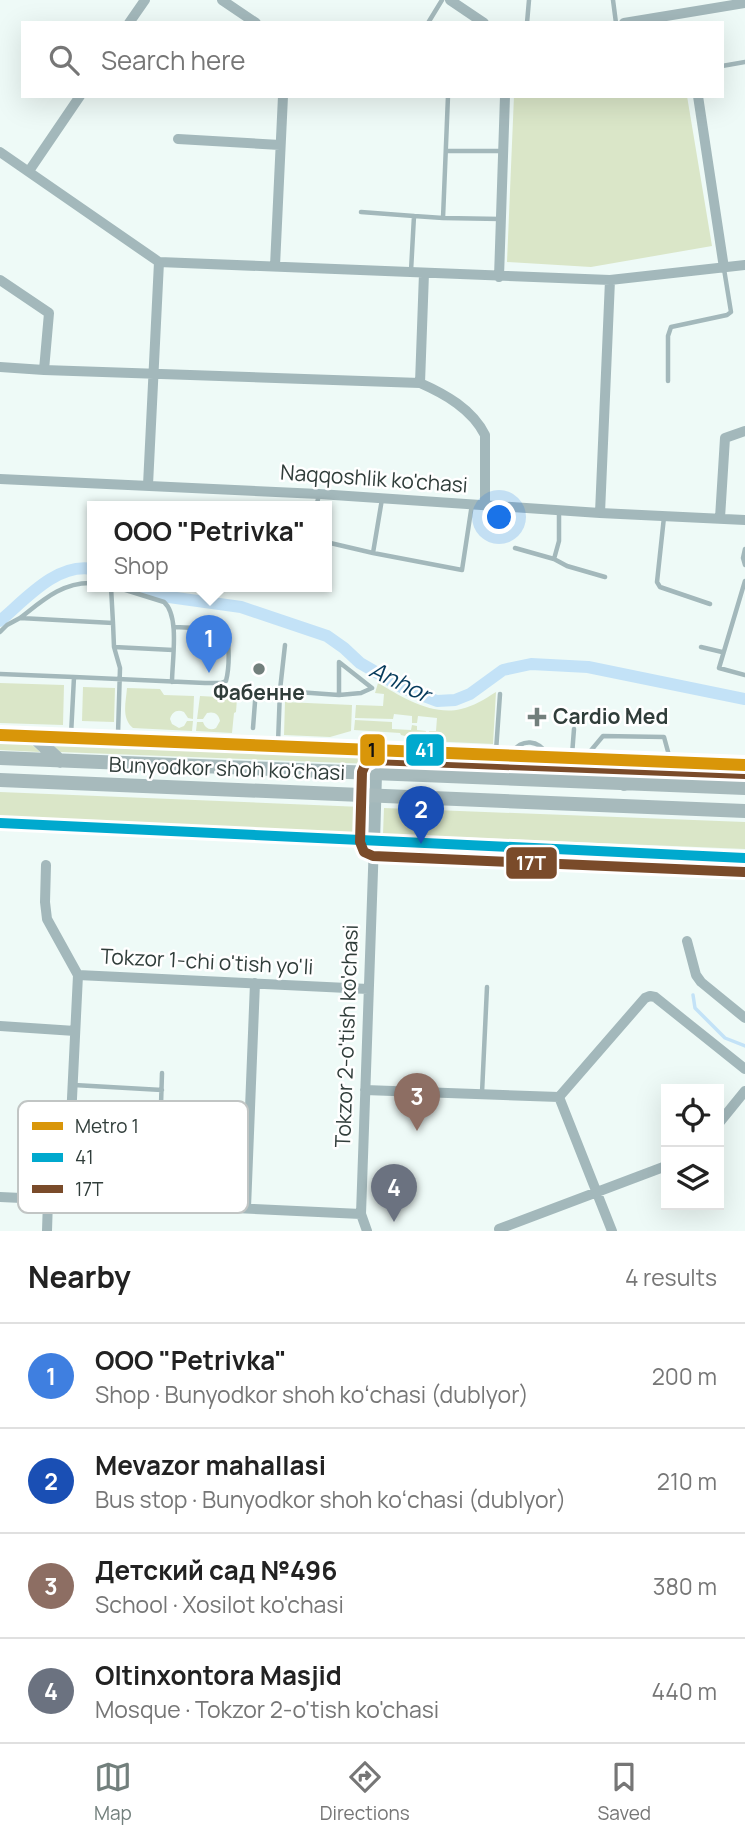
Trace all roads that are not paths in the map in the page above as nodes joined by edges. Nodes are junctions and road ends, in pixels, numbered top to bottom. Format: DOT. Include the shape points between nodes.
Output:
graph roads {
  1 [pos="145,0"];
  2 [pos="442,0"];
  3 [pos="450,0"];
  4 [pos="529,0"];
  5 [pos="613,0"];
  6 [pos="230,2"];
  7 [pos="745,3"];
  8 [pos="686,18"];
  9 [pos="131,21"];
  10 [pos="254,21"];
  11 [pos="429,21"];
  12 [pos="481,21"];
  13 [pos="527,21"];
  14 [pos="616,21"];
  15 [pos="649,21"];
  16 [pos="745,62"];
  17 [pos="724,66"];
  18 [pos="79,98"];
  19 [pos="283,98"];
  20 [pos="448,98"];
  21 [pos="505,98"];
  22 [pos="698,98"];
  23 [pos="178,139"];
  24 [pos="280,145"];
  25 [pos="446,150"];
  26 [pos="503,151"];
  27 [pos="0,152"];
  28 [pos="29,171"];
  29 [pos="361,212"];
  30 [pos="414,216"];
  31 [pos="443,218"];
  32 [pos="501,219"];
  33 [pos="159,262"];
  34 [pos="745,265"];
  35 [pos="275,266"];
  36 [pos="724,268"];
  37 [pos="411,272"];
  38 [pos="424,273"];
  39 [pos="499,277"];
  40 [pos="0,280"];
  41 [pos="610,280"];
  42 [pos="0,367"];
  43 [pos="44,370"];
  44 [pos="155,374"];
  45 [pos="668,381"];
  46 [pos="420,383"];
  47 [pos="745,431"];
  48 [pos="0,480"];
  49 [pos="148,485"];
  50 [pos="319,494"];
  51 [pos="383,498"];
  52 [pos="317,501"];
  53 [pos="472,505"];
  54 [pos="485,505"];
  55 [pos="559,510"];
  56 [pos="600,513"];
  57 [pos="664,516"];
  58 [pos="720,518"];
  59 [pos="745,520"];
  60 [pos="332,543"];
  61 [pos="515,548"];
  62 [pos="745,549"];
  63 [pos="373,553"];
  64 [pos="554,559"];
  65 [pos="745,565"];
  66 [pos="605,577"];
  67 [pos="745,581"];
  68 [pos="87,584"];
  69 [pos="113,592"];
  70 [pos="130,592"];
  71 [pos="710,604"];
  72 [pos="20,618"];
  73 [pos="113,623"];
  74 [pos="174,627"];
  75 [pos="0,632"];
  76 [pos="285,645"];
  77 [pos="114,647"];
  78 [pos="701,647"];
  79 [pos="173,650"];
  80 [pos="722,652"];
  81 [pos="0,674"];
  82 [pos="745,675"];
  83 [pos="74,677"];
  84 [pos="120,680"];
  85 [pos="172,682"];
  86 [pos="280,690"];
  87 [pos="499,694"];
  88 [pos="339,695"];
  89 [pos="253,728"];
  90 [pos="574,729"];
  91 [pos="0,733"];
  92 [pos="31,734"];
  93 [pos="71,736"];
  94 [pos="118,737"];
  95 [pos="278,743"];
  96 [pos="496,752"];
  97 [pos="572,755"];
  98 [pos="586,756"];
  99 [pos="0,758"];
  100 [pos="665,759"];
  101 [pos="60,761"];
  102 [pos="745,762"];
  103 [pos="376,774"];
  104 [pos="0,780"];
  105 [pos="624,784"];
  106 [pos="745,788"];
  107 [pos="375,796"];
  108 [pos="745,811"];
  109 [pos="0,823"];
  110 [pos="374,842"];
  111 [pos="745,858"];
  112 [pos="47,865"];
  113 [pos="687,941"];
  114 [pos="78,975"];
  115 [pos="254,984"];
  116 [pos="487,987"];
  117 [pos="368,989"];
  118 [pos="745,1018"];
  119 [pos="0,1026"];
  120 [pos="75,1031"];
  121 [pos="745,1069"];
  122 [pos="162,1073"];
  123 [pos="74,1085"];
  124 [pos="162,1090"];
  125 [pos="365,1090"];
  126 [pos="745,1090"];
  127 [pos="482,1094"];
  128 [pos="559,1097"];
  129 [pos="73,1101"];
  130 [pos="161,1101"];
  131 [pos="724,1117"];
  132 [pos="248,1152"];
  133 [pos="661,1168"];
  134 [pos="597,1192"];
  135 [pos="0,1197"];
  136 [pos="18,1198"];
  137 [pos="248,1208"];
  138 [pos="48,1213"];
  139 [pos="361,1214"];
  140 [pos="499,1229"];
  141 [pos="47,1231"];
  142 [pos="367,1231"];
  143 [pos="612,1231"];
  1 -- 9 [label="street"];
  2 -- 11 [label="lane"];
  3 -- 12 [label="street"];
  4 -- 13 [label="lane"];
  5 -- 14 [label="lane"];
  6 -- 10 [label="street"];
  7 -- 8 [label="street"];
  8 -- 15 [label="street"];
  16 -- 17 [label="lane"];
  18 -- 28 [label="street"];
  19 -- 24 [label="street"];
  20 -- 25 [label="lane"];
  21 -- 26 [label="street"];
  22 -- 36 [label="street"];
  23 -- 24 [label="street"];
  24 -- 35 [label="street"];
  25 -- 26 [label="lane"];
  25 -- 31 [label="lane"];
  26 -- 32 [label="street"];
  27 -- 28 [label="street"];
  28 -- 33 [label="street"];
  29 -- 30 [label="lane"];
  30 -- 31 [label="lane"];
  30 -- 37 [label="lane"];
  31 -- 32 [label="lane"];
  32 -- 39 [label="street"];
  33 -- 35 [label="street"];
  33 -- 44 [label="street"];
  34 -- 36 [label="street"];
  35 -- 37 [label="street"];
  36 -- 41 [label="street"];
  36 -- 45 [label="lane" via="731,312 671,327"];
  37 -- 38 [label="street"];
  38 -- 39 [label="street"];
  38 -- 46 [label="street"];
  39 -- 41 [label="street"];
  40 -- 43 [label="street" via="49,313"];
  41 -- 56 [label="street"];
  42 -- 43 [label="street"];
  43 -- 44 [label="street"];
  44 -- 46 [label="street"];
  44 -- 49 [label="street"];
  46 -- 54 [label="street" via="449,397 481,426 485,435"];
  47 -- 58 [label="street" via="725,438"];
  48 -- 49 [label="street, Naqqoshlik ko'chasi"];
  49 -- 50 [label="street, Naqqoshlik ko'chasi"];
  50 -- 51 [label="street, Naqqoshlik ko'chasi"];
  50 -- 52 [label="lane"];
  51 -- 53 [label="street, Naqqoshlik ko'chasi"];
  51 -- 63 [label="lane"];
  53 -- 54 [label="street, Naqqoshlik ko'chasi"];
  53 -- 63 [label="lane" via="462,570"];
  54 -- 55 [label="street, Naqqoshlik ko'chasi"];
  55 -- 56 [label="street, Naqqoshlik ko'chasi"];
  55 -- 64 [label="lane"];
  56 -- 57 [label="street, Naqqoshlik ko'chasi"];
  57 -- 58 [label="street, Naqqoshlik ko'chasi"];
  57 -- 71 [label="lane" via="657,582"];
  58 -- 59 [label="street, Naqqoshlik ko'chasi"];
  60 -- 63 [label="lane"];
  61 -- 64 [label="lane"];
  62 -- 65 [label="lane"];
  64 -- 66 [label="lane"];
  67 -- 80 [label="lane"];
  68 -- 72 [label="lane" via="52,593"];
  69 -- 73 [label="lane"];
  70 -- 74 [label="lane" via="164,602"];
  72 -- 73 [label="lane"];
  72 -- 75 [label="lane"];
  73 -- 77 [label="lane"];
  74 -- 79 [label="lane"];
  74 -- 85 [label="lane" via="226,631 228,674 221,683"];
  76 -- 86 [label="lane"];
  77 -- 79 [label="lane"];
  77 -- 84 [label="lane"];
  78 -- 80 [label="lane"];
  79 -- 85 [label="lane"];
  80 -- 82 [label="lane" via="719,668"];
  81 -- 83 [label="lane"];
  83 -- 84 [label="lane"];
  83 -- 93 [label="lane"];
  84 -- 85 [label="lane"];
  84 -- 94 [label="lane"];
  86 -- 88 [label="lane"];
  86 -- 89 [label="lane" via="256,689"];
  86 -- 95 [label="lane"];
  87 -- 96 [label="lane"];
  88 -- 88 [label="lane" via="339,662 372,688 361,693"];
  90 -- 97 [label="lane"];
  91 -- 92 [label="street"];
  92 -- 93 [label="street"];
  92 -- 101 [label="main road"];
  93 -- 94 [label="street"];
  94 -- 95 [label="street"];
  95 -- 96 [label="street"];
  96 -- 97 [label="street"];
  97 -- 98 [label="street"];
  98 -- 100 [label="street"];
  98 -- 100 [label="lane" via="603,736 664,737"];
  99 -- 101 [label="main road, Bunyodkor shoh ko'chasi"];
  100 -- 102 [label="street"];
  100 -- 105 [label="main road"];
  101 -- 103 [label="main road, Bunyodkor shoh ko'chasi"];
  103 -- 105 [label="main road, Bunyodkor shoh ko'chasi"];
  103 -- 107 [label="street"];
  104 -- 107 [label="main road, Bunyodkor shoh ko'chasi"];
  105 -- 106 [label="main road, Bunyodkor shoh ko'chasi"];
  107 -- 108 [label="main road, Bunyodkor shoh ko'chasi"];
  107 -- 110 [label="street"];
  109 -- 110 [label="street"];
  110 -- 111 [label="street"];
  110 -- 117 [label="street, Tokzor 2-o'tish ko'chasi"];
  112 -- 114 [label="street, Tokzor 1-chi o'tish yo'li" via="47,919"];
  113 -- 118 [label="street" via="701,982"];
  114 -- 115 [label="street, Tokzor 1-chi o'tish yo'li"];
  114 -- 120 [label="street"];
  115 -- 117 [label="street, Tokzor 1-chi o'tish yo'li"];
  115 -- 132 [label="street"];
  116 -- 127 [label="lane"];
  117 -- 125 [label="street, Tokzor 2-o'tish ko'chasi"];
  119 -- 120 [label="street"];
  120 -- 123 [label="street"];
  121 -- 128 [label="street" via="649,996"];
  122 -- 124 [label="lane"];
  123 -- 124 [label="lane"];
  123 -- 129 [label="street"];
  124 -- 130 [label="lane"];
  125 -- 127 [label="street"];
  125 -- 139 [label="street, Tokzor 2-o'tish ko'chasi"];
  126 -- 131 [label="street"];
  127 -- 128 [label="street"];
  128 -- 134 [label="street"];
  133 -- 134 [label="street"];
  134 -- 140 [label="street"];
  134 -- 143 [label="street"];
  135 -- 136 [label="street"];
  137 -- 139 [label="street"];
  138 -- 141 [label="street"];
  139 -- 142 [label="street, Tokzor 2-o'tish ko'chasi"];
}
